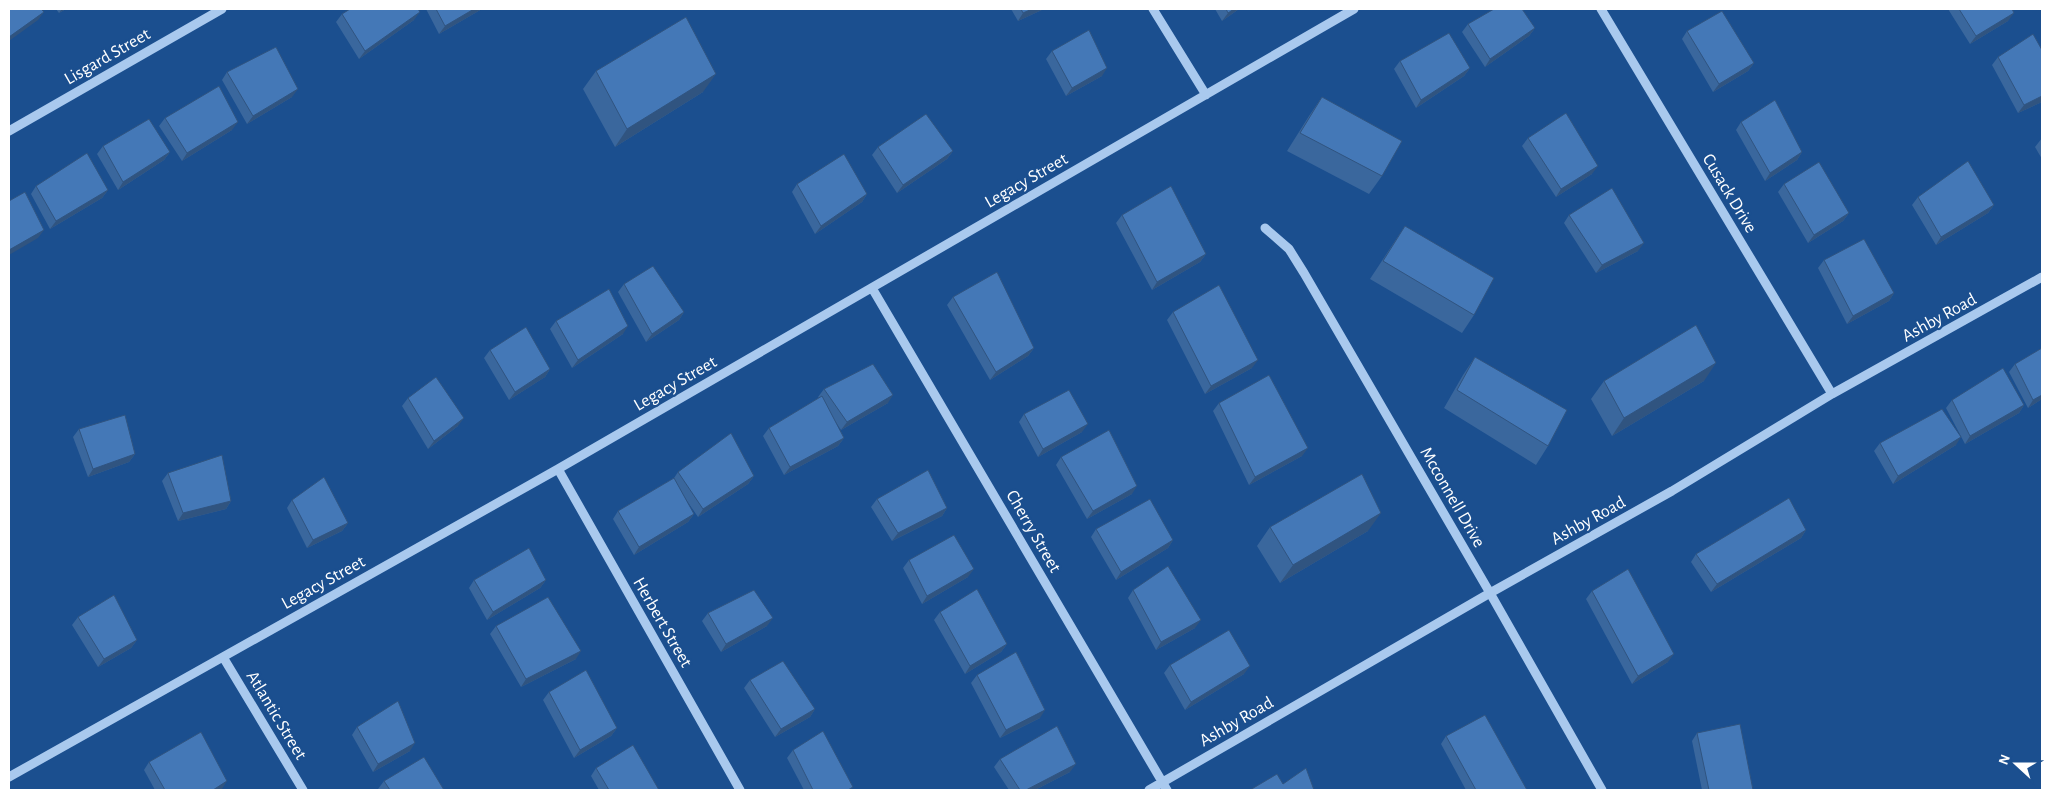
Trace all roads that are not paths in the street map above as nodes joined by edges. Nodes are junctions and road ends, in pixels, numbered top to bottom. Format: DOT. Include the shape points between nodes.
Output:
graph roads {
  1 [pos="222,9"];
  2 [pos="1153,9"];
  3 [pos="1354,9"];
  4 [pos="1600,9"];
  5 [pos="1206,94"];
  6 [pos="9,131"];
  7 [pos="1265,228"];
  8 [pos="2042,278"];
  9 [pos="872,288"];
  10 [pos="1832,394"];
  11 [pos="558,469"];
  12 [pos="1490,593"];
  13 [pos="223,657"];
  14 [pos="9,777"];
  15 [pos="1165,786"];
  16 [pos="303,790"];
  17 [pos="740,790"];
  18 [pos="1149,790"];
  19 [pos="1602,790"];
  1 -- 6 [label="street, Lisgard Street"];
  2 -- 5 [label="street"];
  3 -- 5 [label="street, Legacy Street"];
  4 -- 10 [label="street, Cusack Drive"];
  5 -- 9 [label="street, Legacy Street"];
  7 -- 12 [label="street, Mcconnell Drive" via="1289,248"];
  8 -- 10 [label="street, Ashby Road"];
  9 -- 11 [label="street, Legacy Street"];
  9 -- 15 [label="street, Cherry Street"];
  10 -- 12 [label="street, Ashby Road" via="1672,491"];
  11 -- 13 [label="street, Legacy Street"];
  11 -- 17 [label="street, Herbert Street"];
  12 -- 15 [label="street, Ashby Road"];
  12 -- 19 [label="street, Mcconnell Drive"];
  13 -- 14 [label="street, Legacy Street"];
  13 -- 16 [label="street, Atlantic Street"];
  15 -- 18 [label="street, Ashby Road"];
}
